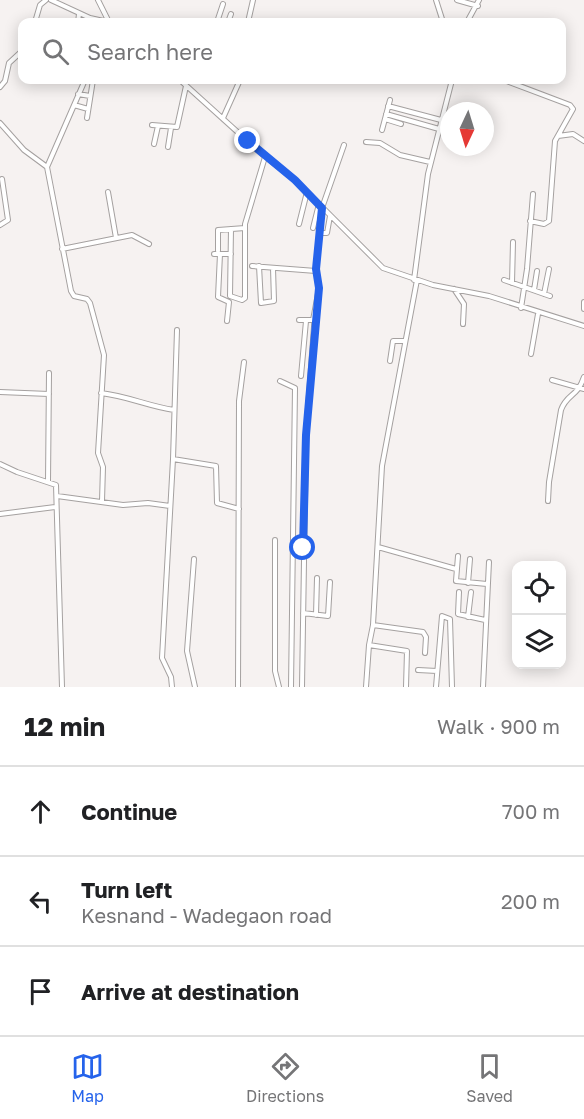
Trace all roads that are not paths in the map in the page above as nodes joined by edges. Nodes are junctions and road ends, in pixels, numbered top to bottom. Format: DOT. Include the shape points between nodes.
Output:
graph roads {
  1 [pos="48,0"];
  2 [pos="98,0"];
  3 [pos="253,0"];
  4 [pos="436,0"];
  5 [pos="457,0"];
  6 [pos="479,0"];
  7 [pos="223,4"];
  8 [pos="478,6"];
  9 [pos="79,14"];
  10 [pos="231,14"];
  11 [pos="35,18"];
  12 [pos="78,18"];
  13 [pos="88,18"];
  14 [pos="105,18"];
  15 [pos="218,18"];
  16 [pos="230,18"];
  17 [pos="249,18"];
  18 [pos="442,18"];
  19 [pos="470,18"];
  20 [pos="18,55"];
  21 [pos="83,84"];
  22 [pos="92,84"];
  23 [pos="238,84"];
  24 [pos="451,84"];
  25 [pos="514,84"];
  26 [pos="186,85"];
  27 [pos="0,87"];
  28 [pos="78,93"];
  29 [pos="90,96"];
  30 [pos="446,102"];
  31 [pos="74,105"];
  32 [pos="88,109"];
  33 [pos="386,116"];
  34 [pos="87,118"];
  35 [pos="223,118"];
  36 [pos="440,120"];
  37 [pos="0,123"];
  38 [pos="401,124"];
  39 [pos="440,124"];
  40 [pos="152,125"];
  41 [pos="158,126"];
  42 [pos="171,128"];
  43 [pos="439,129"];
  44 [pos="382,130"];
  45 [pos="558,136"];
  46 [pos="584,141"];
  47 [pos="366,142"];
  48 [pos="154,144"];
  49 [pos="344,145"];
  50 [pos="168,147"];
  51 [pos="265,157"];
  52 [pos="430,162"];
  53 [pos="47,167"];
  54 [pos="2,179"];
  55 [pos="108,192"];
  56 [pos="307,192"];
  57 [pos="533,194"];
  58 [pos="320,206"];
  59 [pos="330,215"];
  60 [pos="530,221"];
  61 [pos="299,224"];
  62 [pos="0,225"];
  63 [pos="245,228"];
  64 [pos="313,228"];
  65 [pos="231,229"];
  66 [pos="319,233"];
  67 [pos="116,238"];
  68 [pos="513,242"];
  69 [pos="149,244"];
  70 [pos="62,249"];
  71 [pos="217,253"];
  72 [pos="231,254"];
  73 [pos="252,266"];
  74 [pos="259,266"];
  75 [pos="273,267"];
  76 [pos="549,269"];
  77 [pos="316,271"];
  78 [pos="537,271"];
  79 [pos="416,280"];
  80 [pos="504,280"];
  81 [pos="512,283"];
  82 [pos="525,287"];
  83 [pos="454,288"];
  84 [pos="534,290"];
  85 [pos="544,294"];
  86 [pos="550,296"];
  87 [pos="230,299"];
  88 [pos="584,302"];
  89 [pos="521,308"];
  90 [pos="584,309"];
  91 [pos="315,313"];
  92 [pos="538,314"];
  93 [pos="299,320"];
  94 [pos="227,321"];
  95 [pos="306,321"];
  96 [pos="463,324"];
  97 [pos="584,327"];
  98 [pos="177,330"];
  99 [pos="404,340"];
  100 [pos="531,354"];
  101 [pos="390,361"];
  102 [pos="243,362"];
  103 [pos="49,373"];
  104 [pos="301,376"];
  105 [pos="584,377"];
  106 [pos="552,380"];
  107 [pos="280,381"];
  108 [pos="582,389"];
  109 [pos="0,392"];
  110 [pos="101,393"];
  111 [pos="49,394"];
  112 [pos="174,410"];
  113 [pos="173,459"];
  114 [pos="0,464"];
  115 [pos="48,482"];
  116 [pos="57,496"];
  117 [pos="102,501"];
  118 [pos="548,501"];
  119 [pos="170,506"];
  120 [pos="55,507"];
  121 [pos="239,509"];
  122 [pos="0,514"];
  123 [pos="275,540"];
  124 [pos="378,547"];
  125 [pos="458,556"];
  126 [pos="470,558"];
  127 [pos="194,559"];
  128 [pos="489,562"];
  129 [pos="456,569"];
  130 [pos="317,578"];
  131 [pos="330,582"];
  132 [pos="468,583"];
  133 [pos="487,584"];
  134 [pos="459,592"];
  135 [pos="471,592"];
  136 [pos="303,613"];
  137 [pos="316,615"];
  138 [pos="468,617"];
  139 [pos="485,620"];
  140 [pos="373,625"];
  141 [pos="369,645"];
  142 [pos="425,652"];
  143 [pos="418,670"];
  144 [pos="437,671"];
  145 [pos="62,687"];
  146 [pos="172,687"];
  147 [pos="195,687"];
  148 [pos="238,687"];
  149 [pos="279,687"];
  150 [pos="291,687"];
  151 [pos="302,687"];
  152 [pos="366,687"];
  153 [pos="406,687"];
  154 [pos="436,687"];
  155 [pos="452,687"];
  156 [pos="483,687"];
  1 -- 9 [label="street"];
  1 -- 11 [label="street" via="40,5"];
  2 -- 14 [label="street"];
  3 -- 17 [label="street"];
  4 -- 18 [label="street"];
  5 -- 8 [label="street"];
  6 -- 8 [label="street"];
  7 -- 15 [label="street"];
  8 -- 19 [label="street"];
  9 -- 12 [label="street"];
  9 -- 13 [label="street"];
  10 -- 16 [label="street"];
  20 -- 27 [label="street" via="9,63"];
  21 -- 28 [label="street"];
  22 -- 29 [label="street"];
  23 -- 35 [label="street"];
  24 -- 30 [label="street"];
  25 -- 45 [label="street" via="572,106 571,117"];
  26 -- 35 [label="street"];
  26 -- 42 [label="street" via="177,127"];
  28 -- 29 [label="street"];
  28 -- 31 [label="street"];
  29 -- 32 [label="street"];
  31 -- 32 [label="street"];
  31 -- 53 [label="street"];
  32 -- 34 [label="street"];
  33 -- 36 [label="street" via="389,103"];
  33 -- 38 [label="street"];
  33 -- 43 [label="street"];
  33 -- 44 [label="street"];
  35 -- 51 [label="street"];
  37 -- 53 [label="street" via="24,150"];
  39 -- 43 [label="street"];
  40 -- 41 [label="street"];
  41 -- 42 [label="street"];
  41 -- 48 [label="street"];
  42 -- 50 [label="street"];
  43 -- 52 [label="street"];
  45 -- 46 [label="street" via="573,134"];
  45 -- 60 [label="street" via="549,221"];
  47 -- 52 [label="street" via="380,143 400,155"];
  49 -- 58 [label="street"];
  51 -- 56 [label="street"];
  51 -- 63 [label="street"];
  52 -- 79 [label="street"];
  53 -- 70 [label="street"];
  54 -- 62 [label="street" via="8,220"];
  55 -- 67 [label="street"];
  56 -- 58 [label="street"];
  56 -- 61 [label="street"];
  57 -- 60 [label="street"];
  58 -- 59 [label="street"];
  58 -- 64 [label="street"];
  58 -- 66 [label="street"];
  59 -- 66 [label="street" via="327,233"];
  59 -- 79 [label="street" via="373,261"];
  60 -- 82 [label="street"];
  63 -- 65 [label="street"];
  63 -- 87 [label="street" via="245,298"];
  65 -- 71 [label="street" via="218,230"];
  65 -- 72 [label="street"];
  66 -- 77 [label="street"];
  67 -- 69 [label="street" via="132,235"];
  67 -- 70 [label="street"];
  68 -- 81 [label="street"];
  70 -- 110 [label="street" via="71,291 90,303 104,352"];
  71 -- 72 [label="street"];
  71 -- 87 [label="street" via="218,297"];
  72 -- 87 [label="street"];
  73 -- 74 [label="street"];
  74 -- 75 [label="street"];
  74 -- 75 [label="street" via="261,303 274,302"];
  75 -- 77 [label="street"];
  76 -- 85 [label="street"];
  77 -- 91 [label="street" via="319,288"];
  78 -- 84 [label="street"];
  79 -- 83 [label="street"];
  79 -- 99 [label="street"];
  80 -- 81 [label="street"];
  81 -- 82 [label="street"];
  82 -- 84 [label="street"];
  82 -- 89 [label="street"];
  83 -- 89 [label="street"];
  83 -- 96 [label="street" via="464,304"];
  84 -- 85 [label="street"];
  85 -- 86 [label="street"];
  87 -- 94 [label="street"];
  88 -- 90 [label="street"];
  89 -- 92 [label="street"];
  91 -- 95 [label="street" via="313,321"];
  91 -- 136 [label="street" via="306,435"];
  92 -- 97 [label="street"];
  92 -- 100 [label="street"];
  93 -- 95 [label="street"];
  95 -- 104 [label="street"];
  98 -- 112 [label="street"];
  99 -- 101 [label="street" via="393,341"];
  99 -- 124 [label="street" via="382,466"];
  102 -- 121 [label="street"];
  103 -- 111 [label="street"];
  105 -- 108 [label="street"];
  106 -- 108 [label="street"];
  107 -- 150 [label="street" via="295,388"];
  108 -- 118 [label="street" via="566,399 561,410"];
  109 -- 111 [label="street"];
  110 -- 112 [label="street"];
  110 -- 117 [label="street" via="98,453 103,467"];
  111 -- 115 [label="street"];
  112 -- 113 [label="street"];
  113 -- 119 [label="street"];
  113 -- 121 [label="street" via="216,466 218,503"];
  114 -- 115 [label="street"];
  115 -- 116 [label="street" via="56,485"];
  116 -- 117 [label="street"];
  116 -- 120 [label="street"];
  117 -- 119 [label="street"];
  119 -- 146 [label="street" via="162,658"];
  120 -- 122 [label="street"];
  120 -- 145 [label="street"];
  121 -- 148 [label="street"];
  123 -- 149 [label="street" via="274,671"];
  124 -- 129 [label="street"];
  124 -- 140 [label="street"];
  125 -- 129 [label="street"];
  126 -- 132 [label="street"];
  127 -- 147 [label="street" via="188,651"];
  128 -- 133 [label="street"];
  129 -- 132 [label="street" via="456,581"];
  130 -- 137 [label="street"];
  131 -- 137 [label="street" via="329,615"];
  132 -- 133 [label="street"];
  133 -- 139 [label="street"];
  134 -- 138 [label="street" via="458,614"];
  135 -- 138 [label="street"];
  136 -- 137 [label="street"];
  136 -- 151 [label="street"];
  138 -- 139 [label="street"];
  139 -- 156 [label="street"];
  140 -- 141 [label="street"];
  140 -- 142 [label="street" via="423,632"];
  141 -- 152 [label="street"];
  141 -- 153 [label="street" via="407,651"];
  143 -- 144 [label="street"];
  144 -- 154 [label="street"];
  144 -- 155 [label="street" via="440,617 448,616"];
}
